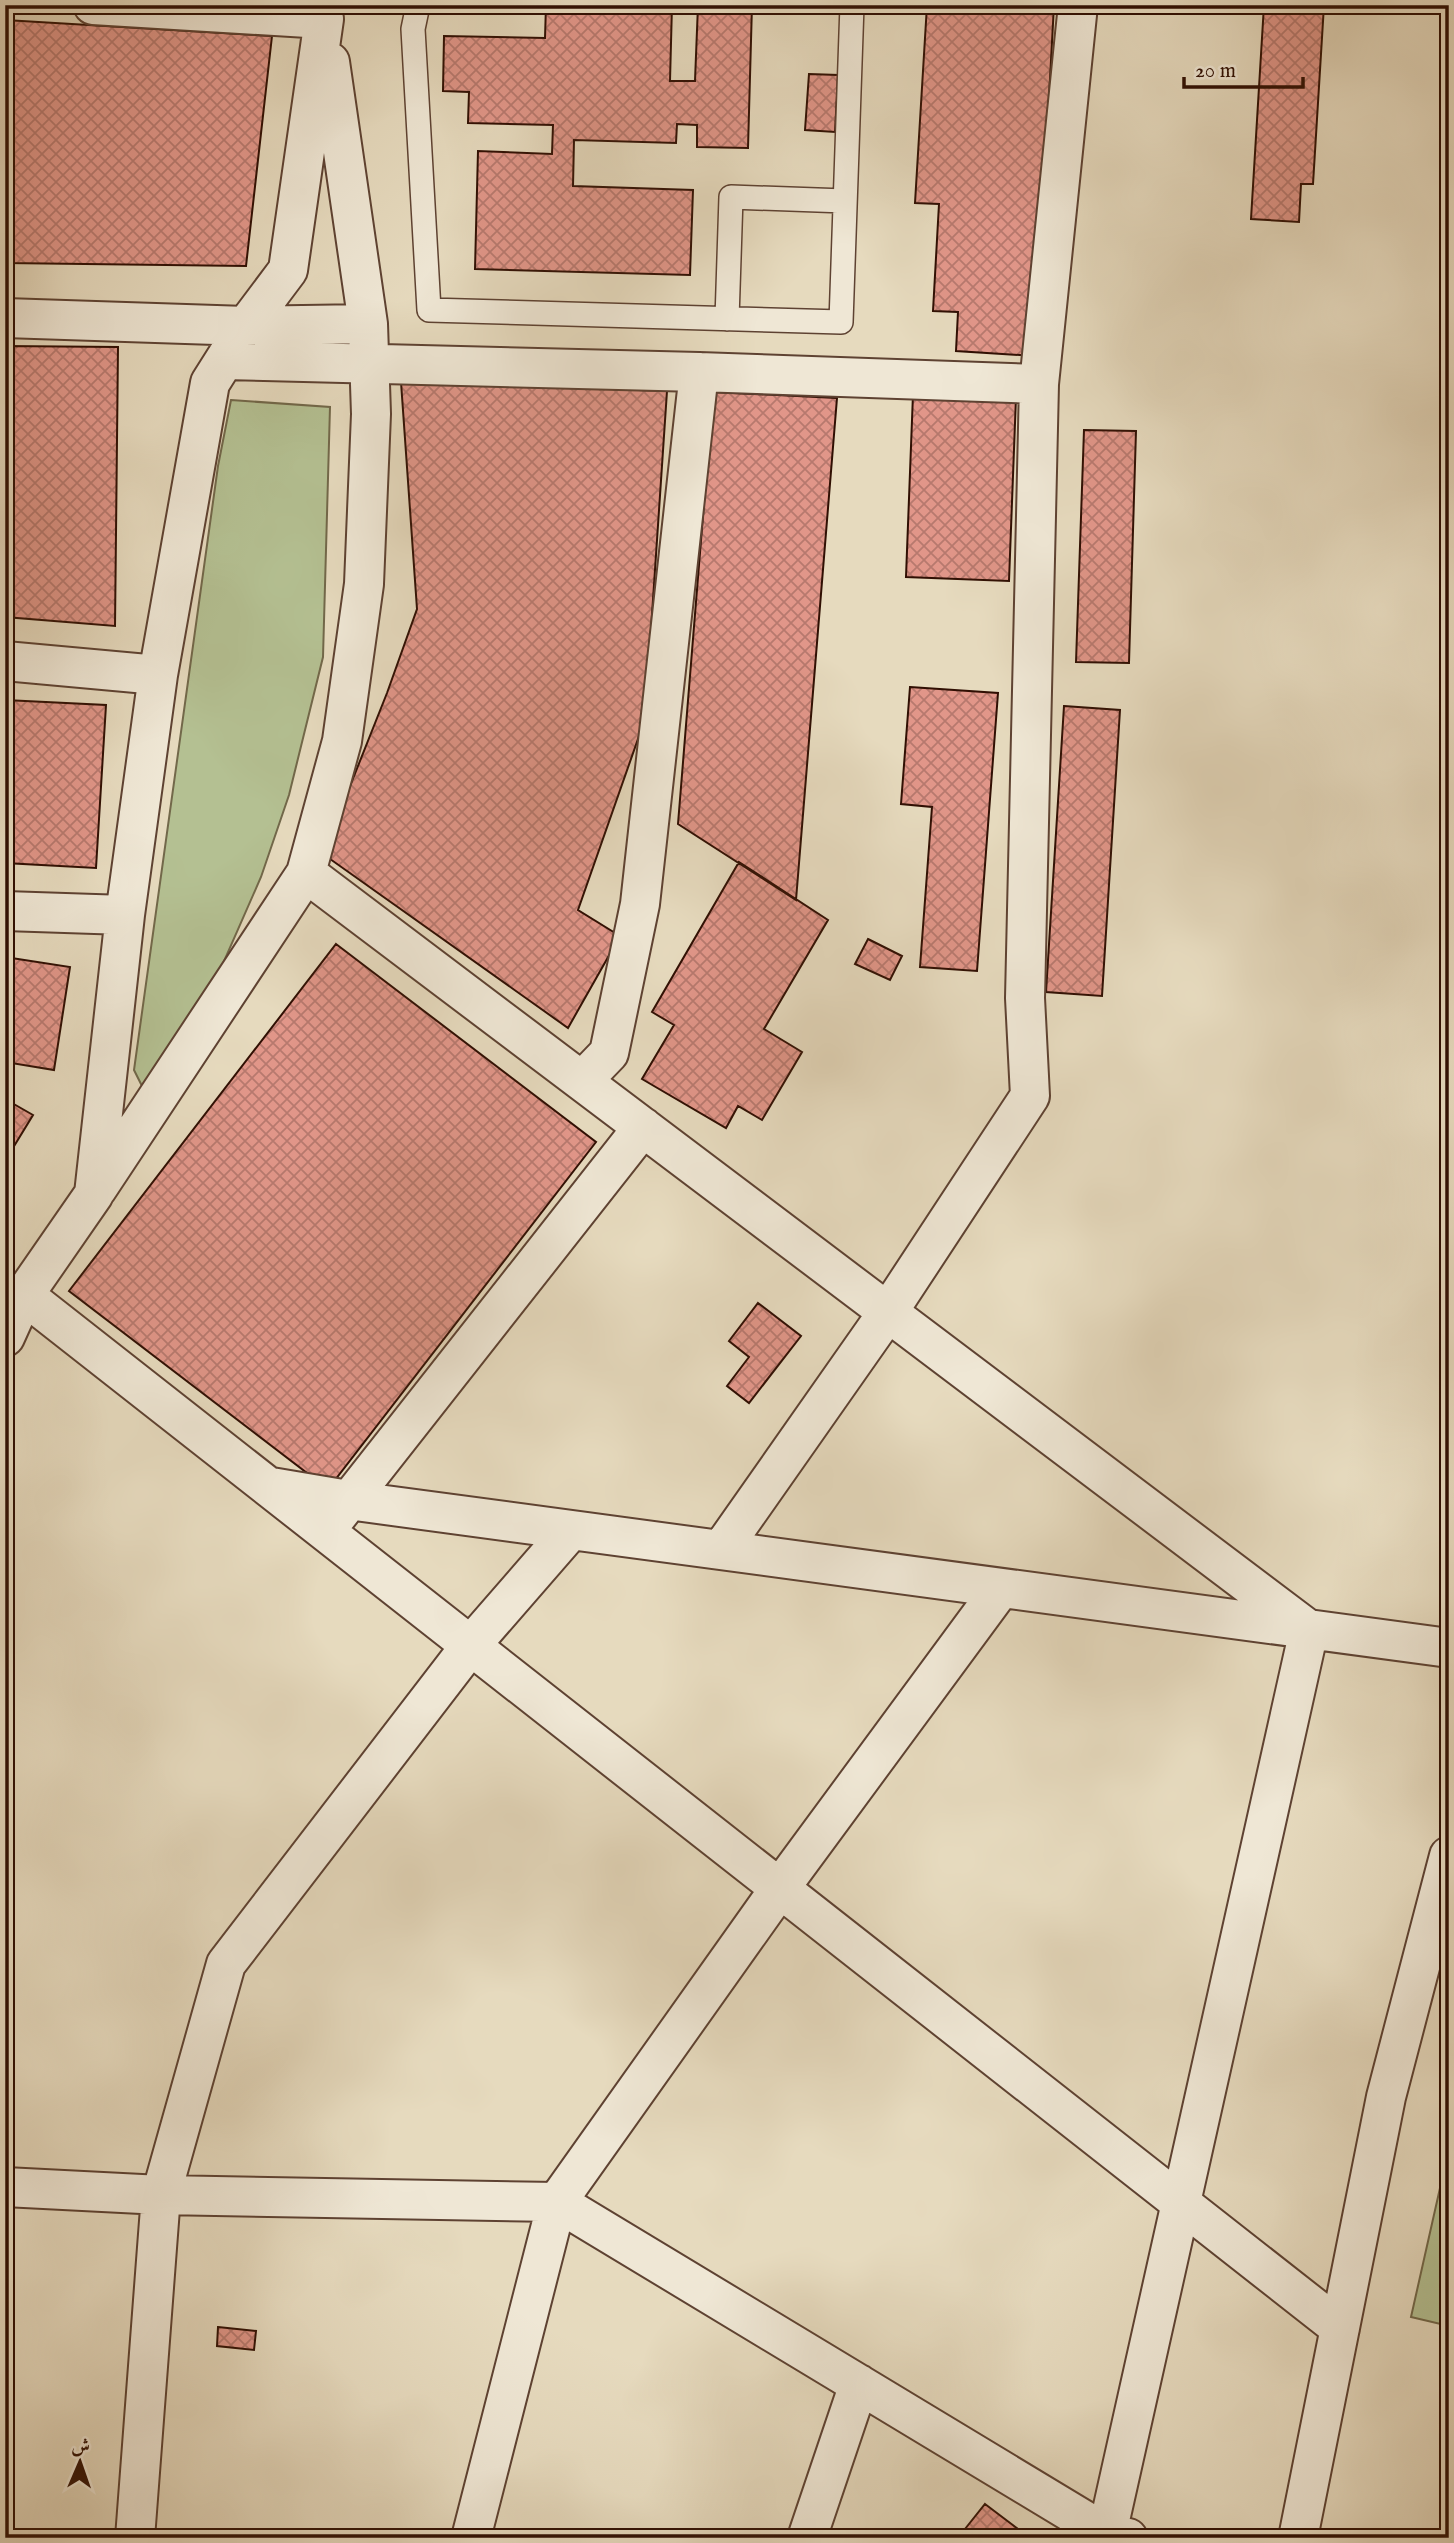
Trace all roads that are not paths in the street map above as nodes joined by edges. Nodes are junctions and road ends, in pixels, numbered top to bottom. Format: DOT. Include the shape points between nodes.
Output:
graph roads {
  1 [pos="93,5"];
  2 [pos="418,5"];
  3 [pos="852,5"];
  4 [pos="1078,5"];
  5 [pos="325,12"];
  6 [pos="845,201"];
  7 [pos="5,318"];
  8 [pos="727,319"];
  9 [pos="368,324"];
  10 [pos="246,326"];
  11 [pos="225,360"];
  12 [pos="369,363"];
  13 [pos="699,372"];
  14 [pos="1039,384"];
  15 [pos="5,661"];
  16 [pos="158,675"];
  17 [pos="306,873"];
  18 [pos="5,911"];
  19 [pos="125,915"];
  20 [pos="582,1081"];
  21 [pos="643,1127"];
  22 [pos="94,1194"];
  23 [pos="24,1295"];
  24 [pos="888,1312"];
  25 [pos="5,1337"];
  26 [pos="269,1486"];
  27 [pos="348,1500"];
  28 [pos="571,1530"];
  29 [pos="326,1531"];
  30 [pos="721,1550"];
  31 [pos="1001,1588"];
  32 [pos="1309,1630"];
  33 [pos="471,1645"];
  34 [pos="1449,1648"];
  35 [pos="1449,1856"];
  36 [pos="780,1888"];
  37 [pos="5,2186"];
  38 [pos="161,2195"];
  39 [pos="557,2202"];
  40 [pos="1182,2204"];
  41 [pos="1340,2328"];
  42 [pos="859,2384"];
  43 [pos="1114,2536"];
  44 [pos="135,2538"];
  45 [pos="471,2538"];
  46 [pos="807,2538"];
  47 [pos="1297,2538"];
  1 -- 5 [label="street"];
  2 -- 8 [label="lane" via="413,29 429,310"];
  3 -- 6 [label="lane"];
  4 -- 14 [label="street"];
  5 -- 9 [label="street"];
  5 -- 10 [label="street" via="288,270"];
  6 -- 8 [label="lane" via="841,322"];
  6 -- 8 [label="lane" via="731,197"];
  7 -- 10 [label="street"];
  9 -- 10 [label="street"];
  9 -- 12 [label="street"];
  10 -- 11 [label="street"];
  11 -- 12 [label="street"];
  11 -- 16 [label="street" via="210,383"];
  12 -- 13 [label="street"];
  12 -- 17 [label="street" via="364,584 342,741"];
  13 -- 14 [label="street"];
  13 -- 20 [label="street" via="640,904 609,1053"];
  14 -- 24 [label="street" via="1025,998 1030,1096"];
  15 -- 16 [label="street"];
  16 -- 19 [label="street"];
  17 -- 20 [label="street"];
  17 -- 22 [label="street"];
  18 -- 19 [label="street"];
  19 -- 22 [label="street"];
  20 -- 21 [label="street"];
  21 -- 24 [label="street"];
  21 -- 27 [label="street"];
  22 -- 23 [label="street"];
  23 -- 25 [label="street"];
  23 -- 26 [label="street"];
  24 -- 30 [label="street"];
  24 -- 32 [label="street"];
  26 -- 27 [label="street"];
  26 -- 29 [label="street"];
  27 -- 28 [label="street"];
  27 -- 29 [label="street"];
  28 -- 30 [label="street"];
  28 -- 33 [label="street"];
  29 -- 33 [label="street"];
  30 -- 31 [label="street"];
  31 -- 32 [label="street"];
  31 -- 36 [label="street"];
  32 -- 34 [label="street"];
  32 -- 40 [label="street"];
  33 -- 36 [label="street"];
  33 -- 38 [label="street" via="226,1964"];
  35 -- 41 [label="street" via="1386,2097"];
  36 -- 39 [label="street"];
  36 -- 40 [label="street"];
  37 -- 38 [label="street"];
  38 -- 39 [label="street"];
  38 -- 44 [label="street"];
  39 -- 42 [label="street"];
  39 -- 45 [label="street"];
  40 -- 41 [label="street"];
  40 -- 43 [label="street"];
  41 -- 47 [label="street"];
  42 -- 43 [label="street"];
  42 -- 46 [label="street"];
}
